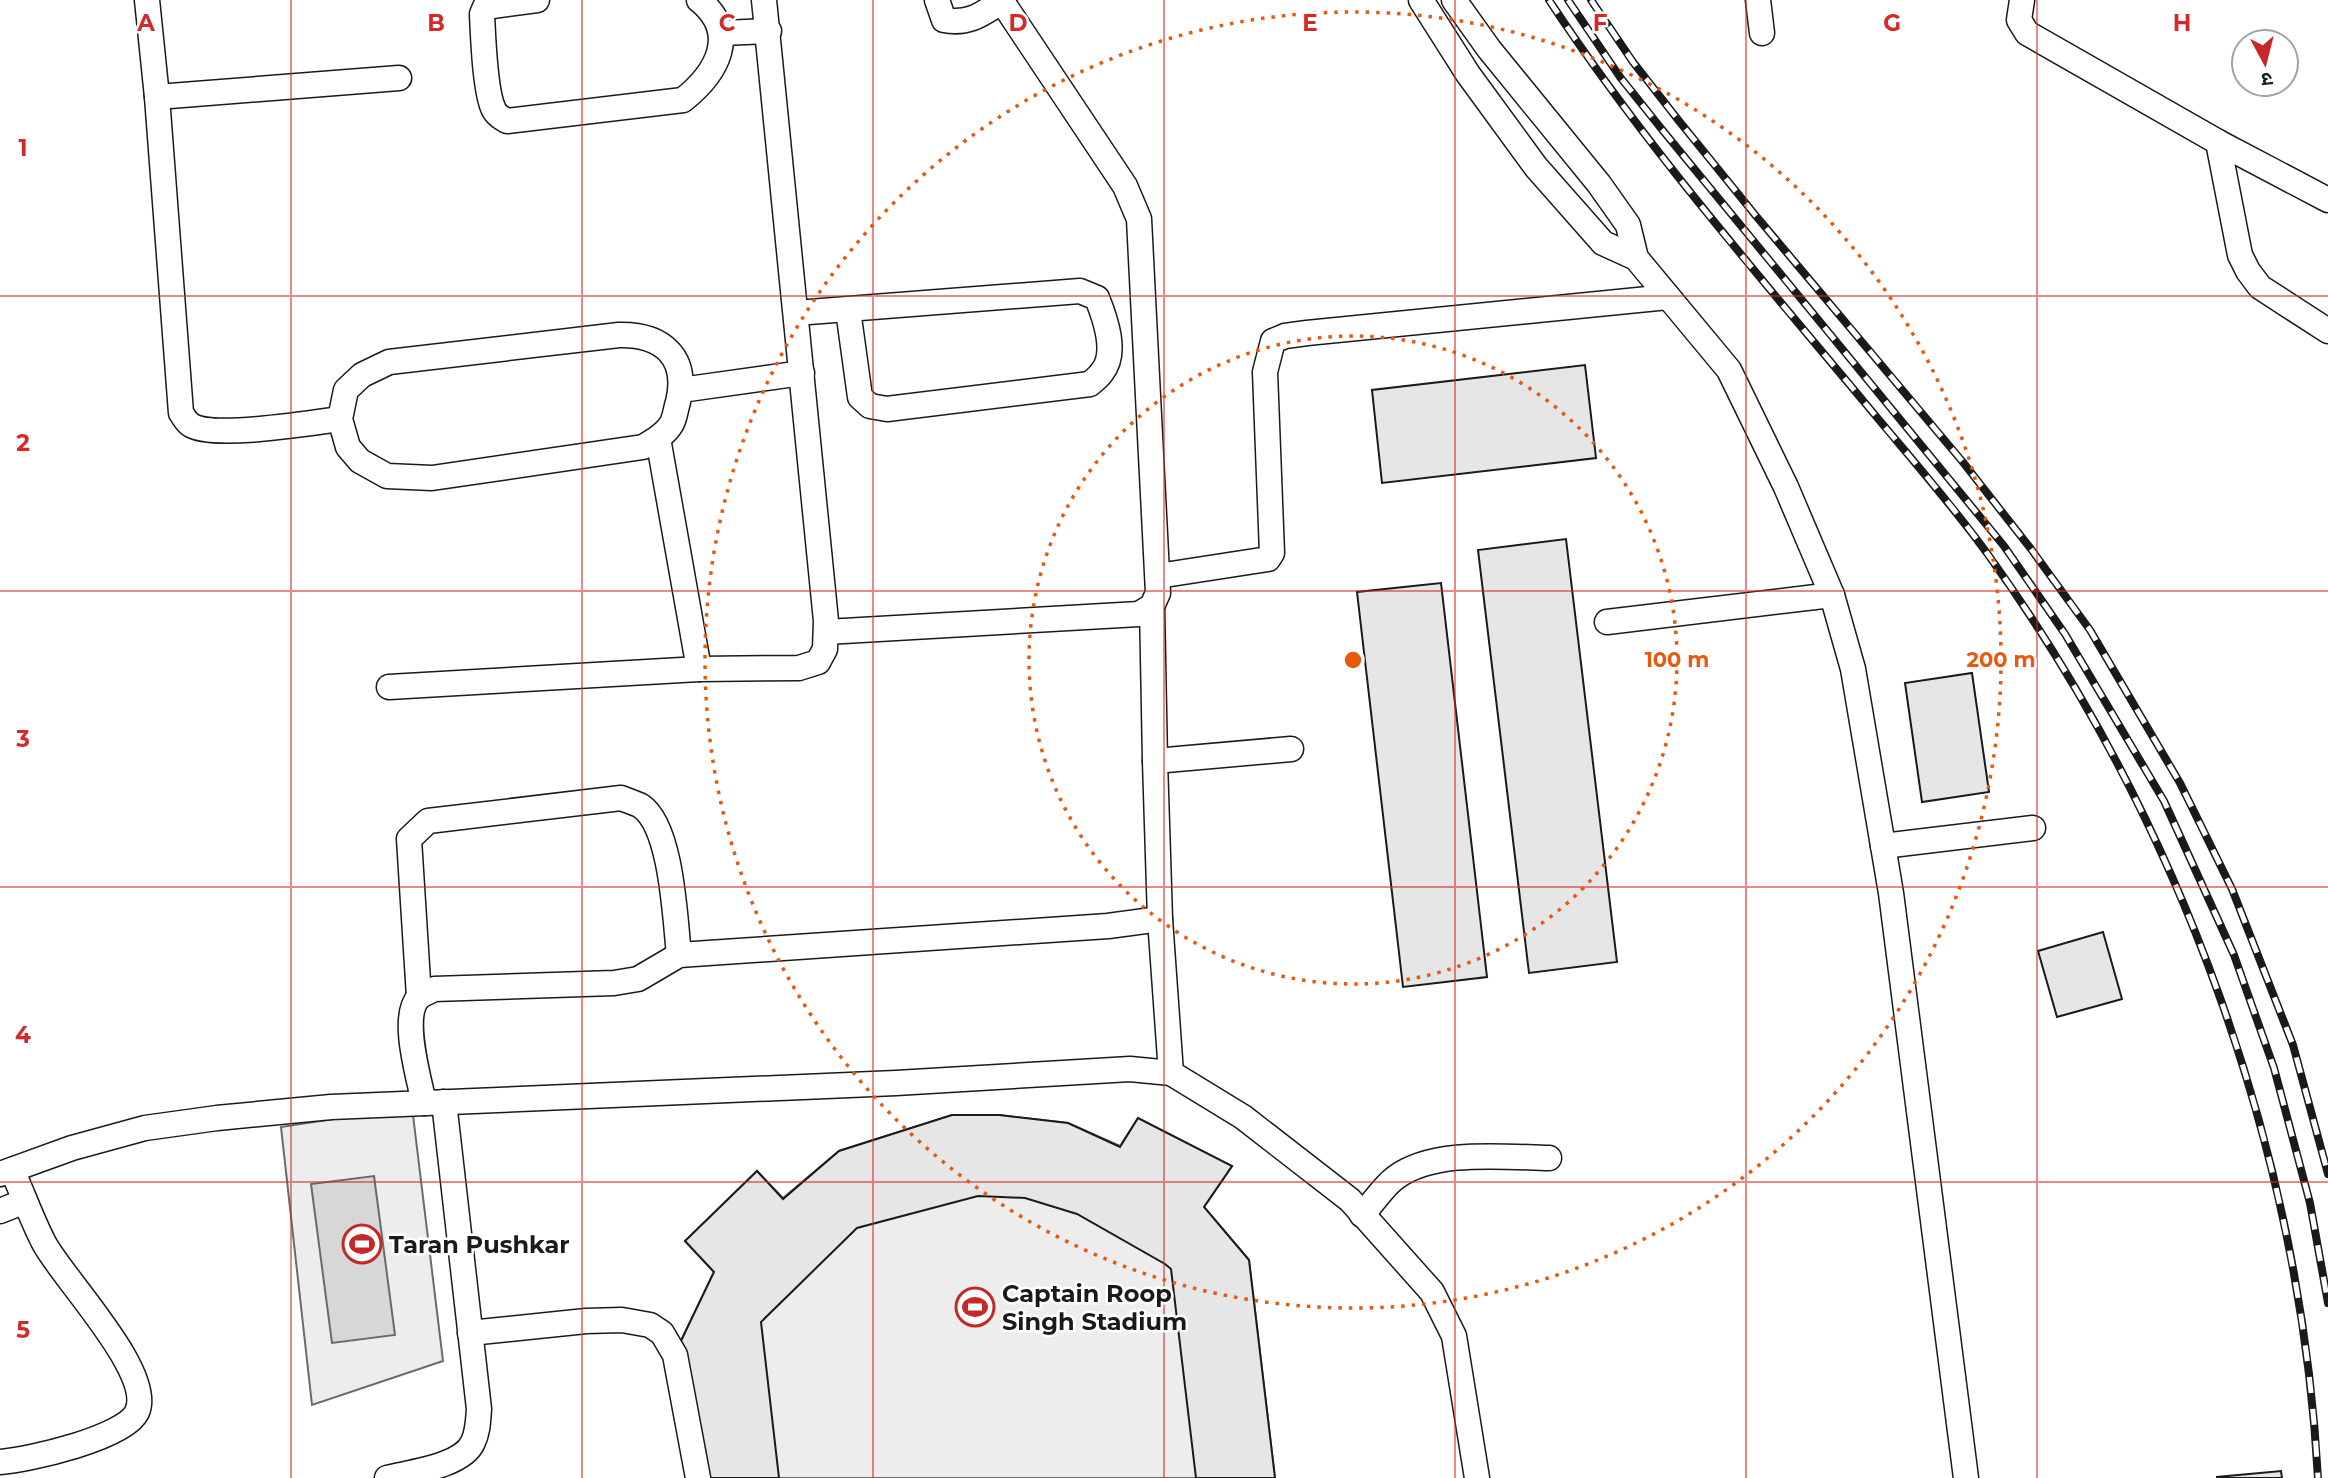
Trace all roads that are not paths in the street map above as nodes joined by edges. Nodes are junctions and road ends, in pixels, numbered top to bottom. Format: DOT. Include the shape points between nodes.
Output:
graph roads {
  1 [pos="146,0"];
  2 [pos="537,0"];
  3 [pos="699,0"];
  4 [pos="764,0"];
  5 [pos="937,0"];
  6 [pos="1422,0"];
  7 [pos="1454,0"];
  8 [pos="1758,0"];
  9 [pos="2022,0"];
  10 [pos="1003,1"];
  11 [pos="768,31"];
  12 [pos="722,33"];
  13 [pos="1762,33"];
  14 [pos="399,78"];
  15 [pos="157,97"];
  16 [pos="2218,142"];
  17 [pos="2328,200"];
  18 [pos="1636,258"];
  19 [pos="1668,297"];
  20 [pos="848,310"];
  21 [pos="796,313"];
  22 [pos="2328,331"];
  23 [pos="802,373"];
  24 [pos="681,390"];
  25 [pos="340,419"];
  26 [pos="658,438"];
  27 [pos="1158,576"];
  28 [pos="1832,595"];
  29 [pos="1152,606"];
  30 [pos="1607,622"];
  31 [pos="826,632"];
  32 [pos="699,668"];
  33 [pos="389,687"];
  34 [pos="1291,749"];
  35 [pos="1155,761"];
  36 [pos="2033,828"];
  37 [pos="1883,846"];
  38 [pos="1160,919"];
  39 [pos="679,955"];
  40 [pos="419,997"];
  41 [pos="1171,1073"];
  42 [pos="434,1102"];
  43 [pos="1549,1158"];
  44 [pos="6,1172"];
  45 [pos="25,1201"];
  46 [pos="0,1211"];
  47 [pos="1363,1215"];
  48 [pos="470,1332"];
  49 [pos="0,1462"];
  50 [pos="387,1478"];
  51 [pos="698,1478"];
  52 [pos="1477,1478"];
  53 [pos="1966,1478"];
  1 -- 15 [label="street"];
  2 -- 12 [label="street" via="485,7 481,14 489,95 494,110 507,121 683,100 702,85 718,57"];
  3 -- 12 [label="street" via="717,18"];
  4 -- 11 [label="street"];
  5 -- 10 [label="street" via="944,20 960,23"];
  6 -- 18 [label="street" via="1468,74 1536,166 1603,243"];
  7 -- 18 [label="street" via="1628,225"];
  8 -- 13 [label="street"];
  9 -- 16 [label="street" via="2019,20 2027,33"];
  10 -- 27 [label="street" via="1125,186 1139,219"];
  11 -- 12 [label="street"];
  11 -- 21 [label="street"];
  14 -- 15 [label="street"];
  15 -- 25 [label="street" via="181,412 189,425 205,430"];
  16 -- 17 [label="street"];
  16 -- 22 [label="street" via="2240,255 2248,271 2260,287"];
  18 -- 19 [label="street"];
  19 -- 27 [label="street" via="1307,333 1273,341 1265,372 1272,552 1268,559"];
  19 -- 28 [label="street" via="1729,370"];
  20 -- 20 [label="street" via="1080,290 1097,298 1110,353 1104,371 1090,384 887,410 870,407 860,397"];
  20 -- 21 [label="street"];
  21 -- 23 [label="street"];
  23 -- 24 [label="street"];
  23 -- 31 [label="street"];
  24 -- 25 [label="street" via="681,372 657,341 619,335 389,362 346,390"];
  24 -- 26 [label="street" via="673,422"];
  25 -- 26 [label="street" via="348,447 360,461 387,476 445,476 643,447"];
  26 -- 32 [label="street"];
  27 -- 29 [label="street"];
  28 -- 30 [label="street"];
  28 -- 37 [label="street" via="1853,669"];
  29 -- 31 [label="street" via="1139,614"];
  29 -- 35 [label="street"];
  31 -- 32 [label="street" via="818,662 799,668"];
  32 -- 33 [label="street"];
  34 -- 35 [label="street"];
  35 -- 38 [label="street"];
  36 -- 37 [label="street"];
  37 -- 53 [label="street"];
  38 -- 39 [label="street"];
  38 -- 41 [label="street"];
  39 -- 40 [label="street" via="638,979 614,983 434,989"];
  39 -- 40 [label="street" via="666,850 643,807 621,798 428,821 409,839"];
  40 -- 42 [label="street" via="410,1028"];
  41 -- 42 [label="street" via="1130,1069"];
  41 -- 47 [label="street" via="1243,1117"];
  42 -- 44 [label="street" via="331,1107 145,1128"];
  42 -- 48 [label="street"];
  43 -- 47 [label="street" via="1455,1157 1425,1164 1395,1178"];
  44 -- 45 [label="street"];
  45 -- 46 [label="street"];
  45 -- 49 [label="street" via="45,1245 135,1375 138,1410 130,1423 78,1445"];
  47 -- 52 [label="street" via="1432,1292 1454,1336"];
  48 -- 50 [label="street" via="479,1409 472,1446 456,1461"];
  48 -- 51 [label="street" via="586,1321 650,1325 662,1333 675,1355"];
}
